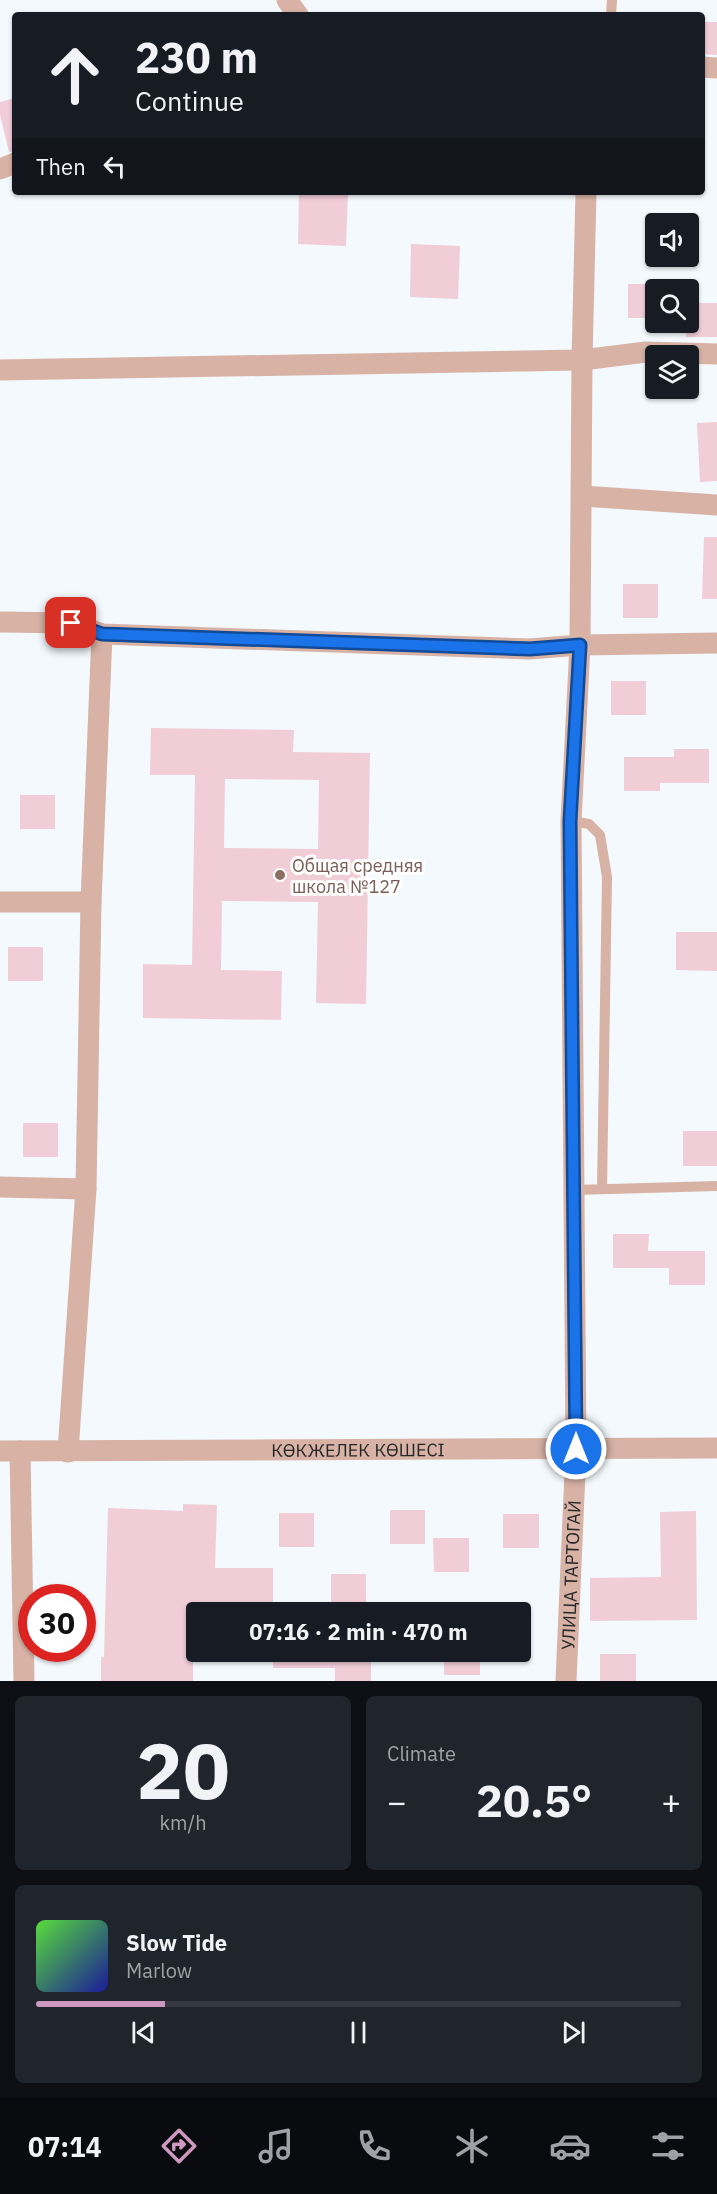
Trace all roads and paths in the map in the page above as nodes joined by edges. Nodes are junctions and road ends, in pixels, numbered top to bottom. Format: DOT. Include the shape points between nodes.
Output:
graph roads {
  1 [pos="286,0"];
  2 [pos="296,12"];
  3 [pos="586,195"];
  4 [pos="717,354"];
  5 [pos="582,360"];
  6 [pos="0,370"];
  7 [pos="582,496"];
  8 [pos="717,505"];
  9 [pos="0,622"];
  10 [pos="102,634"];
  11 [pos="717,642"];
  12 [pos="580,645"];
  13 [pos="570,821"];
  14 [pos="0,902"];
  15 [pos="91,902"];
  16 [pos="717,1186"];
  17 [pos="0,1187"];
  18 [pos="86,1189"];
  19 [pos="602,1189"];
  20 [pos="574,1190"];
  21 [pos="717,1448"];
  22 [pos="576,1449"];
  23 [pos="10,1451"];
  24 [pos="68,1452"];
  25 [pos="24,1681"];
  26 [pos="566,1681"];
  1 -- 2 [label="street"];
  3 -- 5 [label="street, УЛИЦА ТАРТОГАЙ"];
  4 -- 5 [label="street" via="646,352"];
  5 -- 6 [label="street"];
  5 -- 7 [label="street, УЛИЦА ТАРТОГАЙ"];
  7 -- 8 [label="street"];
  7 -- 12 [label="street, УЛИЦА ТАРТОГАЙ"];
  9 -- 10 [label="street" via="71,623"];
  10 -- 12 [label="street" via="530,649"];
  10 -- 15 [label="street"];
  11 -- 12 [label="street"];
  12 -- 13 [label="street, УЛИЦА ТАРТОГАЙ"];
  13 -- 19 [label="lane" via="589,824 600,835 607,877"];
  13 -- 20 [label="street, УЛИЦА ТАРТОГАЙ"];
  14 -- 15 [label="street"];
  15 -- 18 [label="street"];
  16 -- 19 [label="lane"];
  17 -- 18 [label="street"];
  18 -- 24 [label="street"];
  19 -- 20 [label="lane"];
  20 -- 22 [label="street, УЛИЦА ТАРТОГАЙ"];
  21 -- 22 [label="street, КӨКЖЕЛЕК КӨШЕСІ"];
  22 -- 24 [label="street, КӨКЖЕЛЕК КӨШЕСІ"];
  22 -- 26 [label="street, УЛИЦА ТАРТОГАЙ"];
  23 -- 24 [label="street, КӨКЖЕЛЕК КӨШЕСІ"];
  23 -- 25 [label="street"];
}
